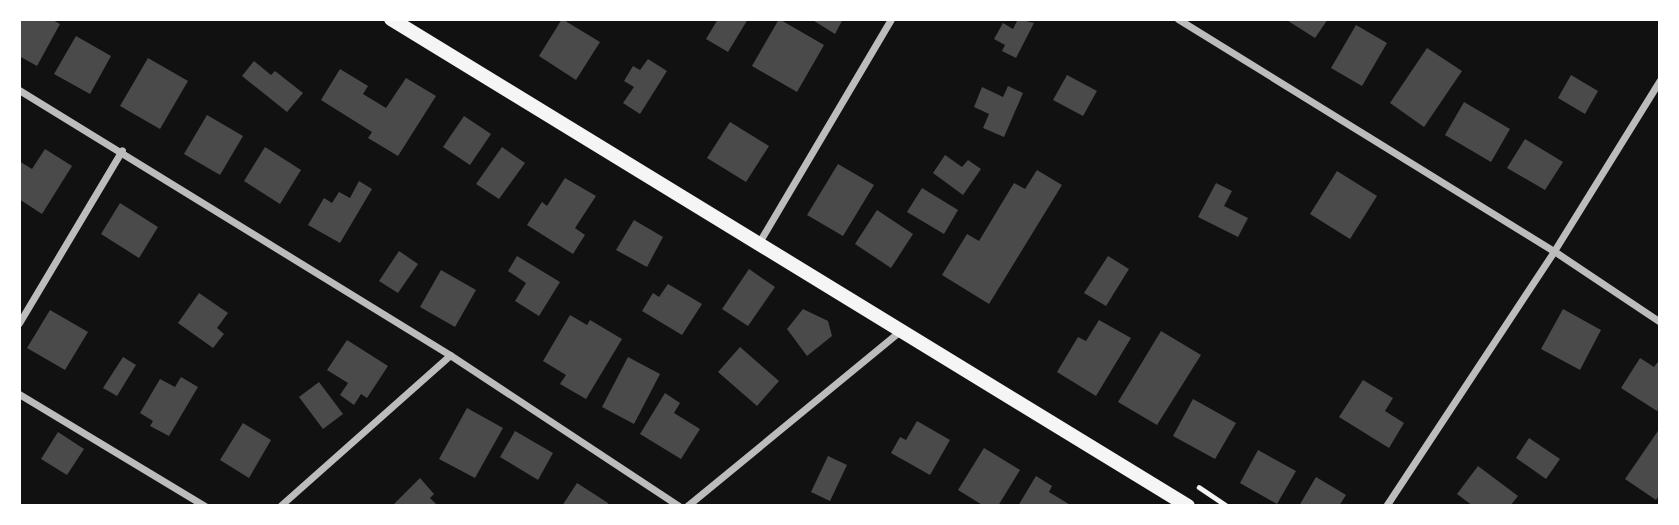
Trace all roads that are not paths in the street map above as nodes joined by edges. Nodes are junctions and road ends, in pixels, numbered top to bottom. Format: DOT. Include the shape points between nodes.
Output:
graph roads {
  1 [pos="391,19"];
  2 [pos="891,19"];
  3 [pos="1178,19"];
  4 [pos="1660,80"];
  5 [pos="19,90"];
  6 [pos="122,150"];
  7 [pos="758,244"];
  8 [pos="1554,251"];
  9 [pos="1660,322"];
  10 [pos="19,323"];
  11 [pos="901,331"];
  12 [pos="450,355"];
  13 [pos="19,394"];
  14 [pos="205,506"];
  15 [pos="280,506"];
  16 [pos="679,506"];
  17 [pos="687,506"];
  18 [pos="1188,506"];
  19 [pos="1386,506"];
  1 -- 7 [label="main road"];
  2 -- 7 [label="street"];
  3 -- 8 [label="street"];
  4 -- 8 [label="street"];
  5 -- 6 [label="street"];
  6 -- 10 [label="street"];
  6 -- 12 [label="street"];
  7 -- 11 [label="main road"];
  8 -- 9 [label="street"];
  8 -- 19 [label="street"];
  11 -- 17 [label="street"];
  11 -- 18 [label="main road"];
  12 -- 15 [label="street"];
  12 -- 16 [label="street"];
  13 -- 14 [label="street"];
}
